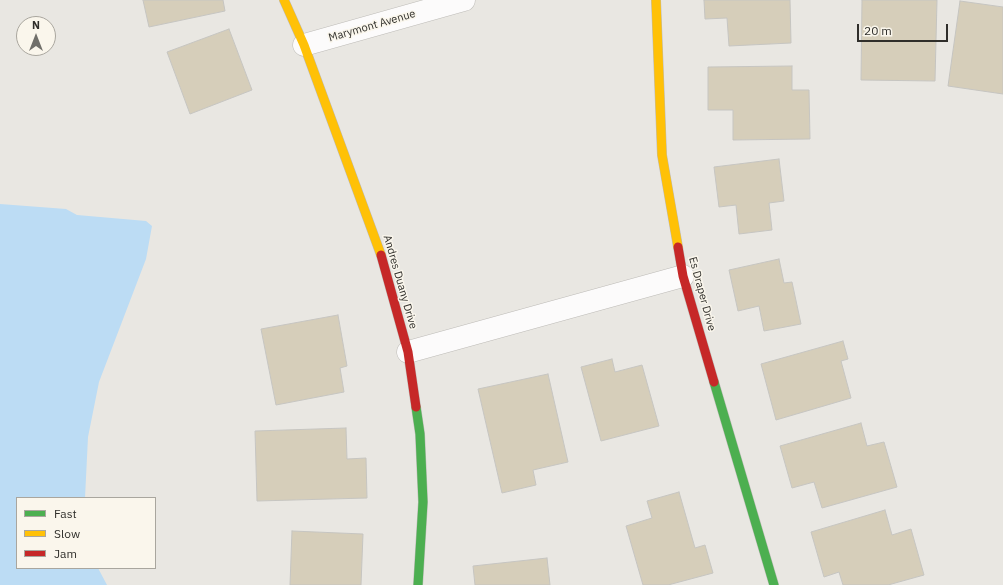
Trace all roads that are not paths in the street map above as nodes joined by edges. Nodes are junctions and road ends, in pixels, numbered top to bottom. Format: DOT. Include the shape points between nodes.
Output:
graph roads {
  1 [pos="284,0"];
  2 [pos="464,0"];
  3 [pos="656,0"];
  4 [pos="304,45"];
  5 [pos="683,276"];
  6 [pos="408,352"];
  7 [pos="418,585"];
  8 [pos="774,585"];
  1 -- 4 [label="street, Andres Duany Drive"];
  2 -- 4 [label="street, Marymont Avenue"];
  3 -- 5 [label="street, Es Draper Drive" via="662,155"];
  4 -- 6 [label="street, Andres Duany Drive" via="380,251"];
  5 -- 6 [label="street"];
  5 -- 8 [label="street, Es Draper Drive"];
  6 -- 7 [label="street, Andres Duany Drive" via="420,434 422,487"];
}
